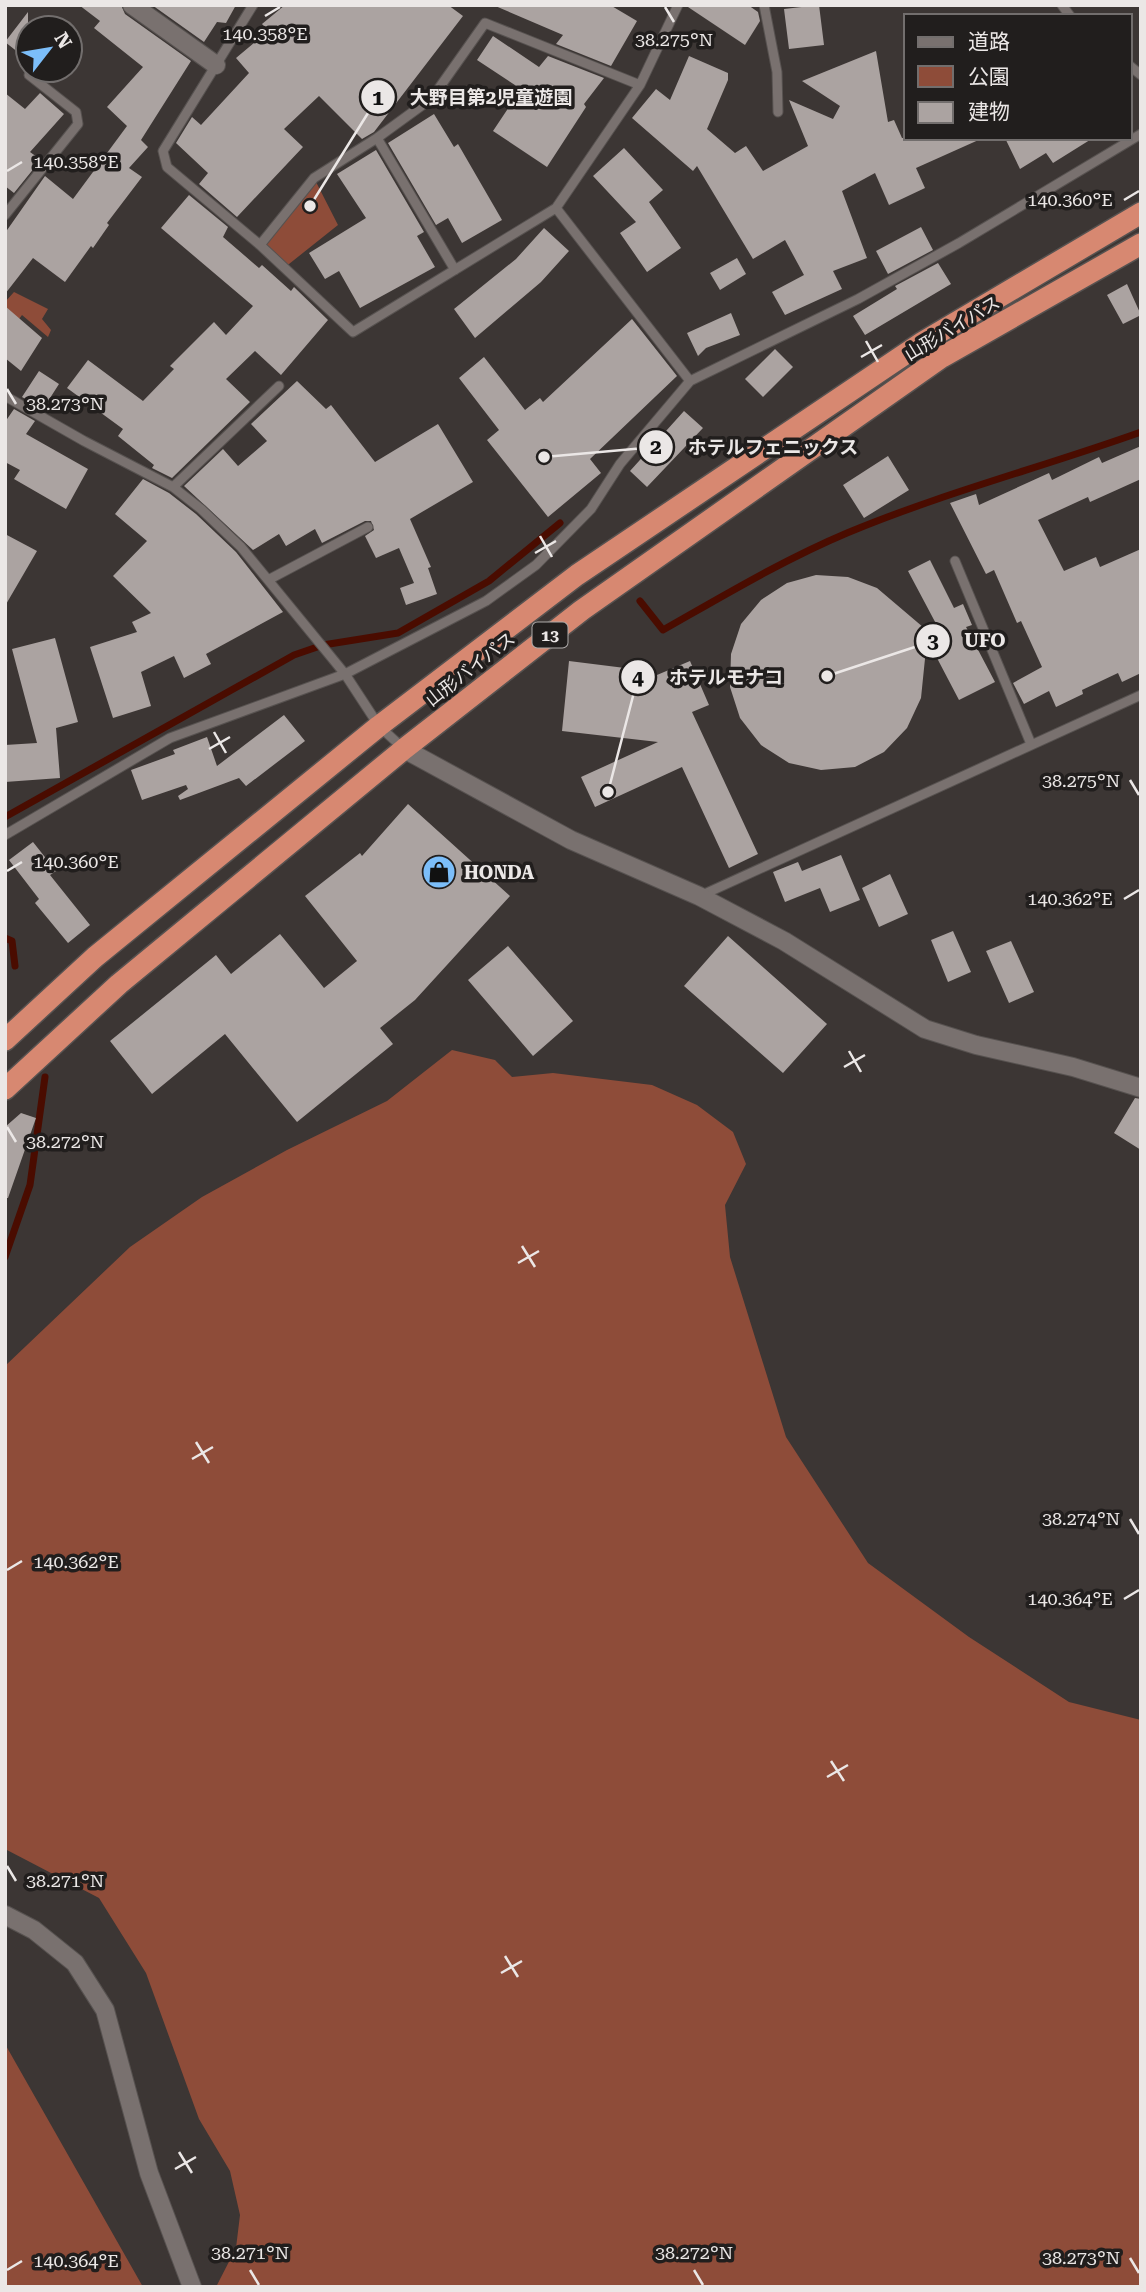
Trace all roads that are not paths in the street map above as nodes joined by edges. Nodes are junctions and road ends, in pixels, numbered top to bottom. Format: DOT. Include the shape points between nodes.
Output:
graph roads {
  1 [pos="132,5"];
  2 [pos="253,5"];
  3 [pos="678,5"];
  4 [pos="764,5"];
  5 [pos="216,65"];
  6 [pos="40,84"];
  7 [pos="640,85"];
  8 [pos="778,112"];
  9 [pos="377,138"];
  10 [pos="1131,140"];
  11 [pos="556,208"];
  12 [pos="1141,213"];
  13 [pos="5,215"];
  14 [pos="1141,244"];
  15 [pos="260,245"];
  16 [pos="455,271"];
  17 [pos="690,381"];
  18 [pos="279,386"];
  19 [pos="5,396"];
  20 [pos="173,487"];
  21 [pos="368,527"];
  22 [pos="955,561"];
  23 [pos="268,580"];
  24 [pos="345,674"];
  25 [pos="1141,695"];
  26 [pos="379,726"];
  27 [pos="1031,744"];
  28 [pos="404,749"];
  29 [pos="5,835"];
  30 [pos="699,896"];
  31 [pos="5,1040"];
  32 [pos="1141,1088"];
  33 [pos="5,1089"];
  34 [pos="5,1915"];
  35 [pos="192,2287"];
  1 -- 5 [label="street"];
  2 -- 5 [label="lane"];
  3 -- 7 [label="lane"];
  4 -- 8 [label="lane" via="777,72"];
  5 -- 15 [label="lane" via="163,151 167,167"];
  6 -- 13 [label="lane" via="76,112 78,124"];
  7 -- 9 [label="lane" via="485,23 432,98"];
  7 -- 11 [label="lane"];
  9 -- 15 [label="lane" via="314,178"];
  9 -- 16 [label="lane"];
  10 -- 17 [label="lane" via="858,299"];
  11 -- 16 [label="lane"];
  11 -- 17 [label="lane"];
  12 -- 26 [label="highway, 山形バイパス / 13" via="923,342 761,451 577,575"];
  14 -- 28 [label="highway, 山形バイパス / 13" via="942,357 582,610"];
  15 -- 16 [label="lane" via="353,332"];
  17 -- 24 [label="lane" via="620,464 591,509 536,565 486,601"];
  18 -- 20 [label="lane"];
  19 -- 20 [label="lane"];
  20 -- 23 [label="lane" via="241,547"];
  21 -- 23 [label="lane"];
  22 -- 27 [label="lane"];
  23 -- 24 [label="lane"];
  24 -- 26 [label="lane"];
  24 -- 29 [label="lane" via="170,738"];
  25 -- 27 [label="lane"];
  26 -- 28 [label="lane"];
  26 -- 31 [label="highway, 山形バイパス / 13" via="95,957"];
  27 -- 30 [label="lane"];
  28 -- 30 [label="street" via="571,840"];
  28 -- 33 [label="highway, 山形バイパス / 13" via="119,984"];
  30 -- 32 [label="street" via="785,941 925,1029"];
  34 -- 35 [label="street" via="34,1930 75,1963 104,2010 149,2173"];
}
